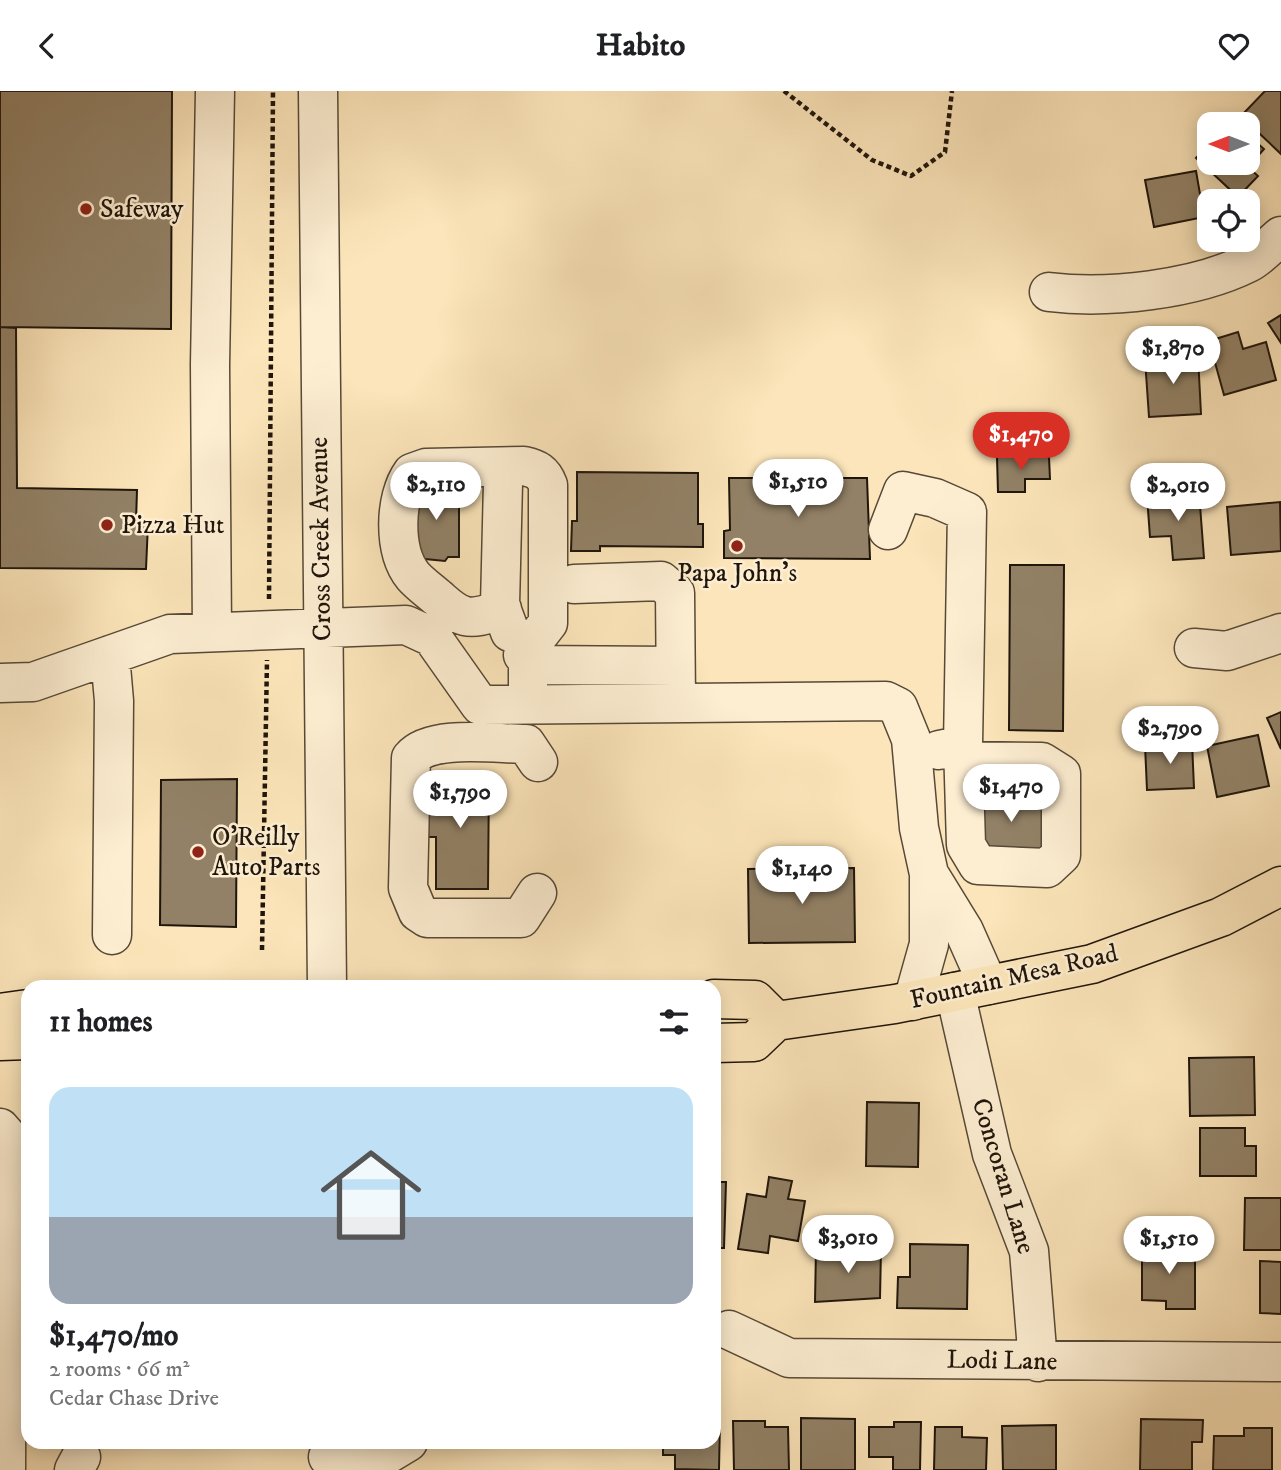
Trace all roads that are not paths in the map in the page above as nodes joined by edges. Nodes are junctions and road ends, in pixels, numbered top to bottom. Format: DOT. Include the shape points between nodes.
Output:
graph roads {
  1 [pos="215,91"];
  2 [pos="318,91"];
  3 [pos="1281,236"];
  4 [pos="1048,292"];
  5 [pos="503,483"];
  6 [pos="888,530"];
  7 [pos="574,584"];
  8 [pos="502,609"];
  9 [pos="322,629"];
  10 [pos="212,632"];
  11 [pos="1281,633"];
  12 [pos="1194,647"];
  13 [pos="110,655"];
  14 [pos="526,660"];
  15 [pos="0,683"];
  16 [pos="676,684"];
  17 [pos="528,704"];
  18 [pos="913,756"];
  19 [pos="538,762"];
  20 [pos="929,874"];
  21 [pos="1281,886"];
  22 [pos="537,893"];
  23 [pos="112,935"];
  24 [pos="327,980"];
  25 [pos="971,988"];
  26 [pos="0,996"];
  27 [pos="21,997"];
  28 [pos="721,999"];
  29 [pos="913,1000"];
  30 [pos="21,1010"];
  31 [pos="0,1013"];
  32 [pos="776,1021"];
  33 [pos="21,1040"];
  34 [pos="0,1041"];
  35 [pos="721,1042"];
  36 [pos="0,1128"];
  37 [pos="729,1330"];
  38 [pos="1038,1361"];
  39 [pos="1281,1361"];
  40 [pos="396,1449"];
  41 [pos="328,1457"];
  42 [pos="6,1470"];
  1 -- 10 [label="street"];
  2 -- 9 [label="street, Cross Creek Avenue"];
  3 -- 4 [label="street" via="1250,263 1198,281 1082,296"];
  5 -- 8 [label="street"];
  6 -- 18 [label="street" via="903,491 967,512 963,753"];
  7 -- 16 [label="street" via="661,581 675,593"];
  8 -- 14 [label="street"];
  8 -- 14 [label="street" via="466,617 413,576 403,558 399,529 401,493 412,473 426,468 524,466 544,475 548,485 548,623"];
  9 -- 10 [label="street"];
  9 -- 17 [label="street" via="406,625 432,637 480,705"];
  9 -- 24 [label="street, Cross Creek Avenue"];
  10 -- 13 [label="street" via="170,634"];
  11 -- 12 [label="street" via="1227,651"];
  13 -- 15 [label="street" via="33,682"];
  13 -- 23 [label="street" via="114,701"];
  14 -- 16 [label="street"];
  14 -- 17 [label="street"];
  16 -- 17 [label="street"];
  16 -- 18 [label="street" via="886,701 898,706 906,720"];
  18 -- 20 [label="street" via="919,828"];
  19 -- 22 [label="street" via="526,744 436,743 420,747 411,758 408,888 418,912 427,918 521,918"];
  20 -- 25 [label="street, Concoran Lane" via="964,932"];
  20 -- 29 [label="street" via="929,944"];
  21 -- 25 [label="main road, Fountain Mesa Road" via="1221,917 1092,964"];
  25 -- 29 [label="main road, Fountain Mesa Road"];
  25 -- 38 [label="street, Concoran Lane" via="992,1154 1029,1251"];
  26 -- 27 [label="main road"];
  28 -- 32 [label="main road" via="755,1000"];
  29 -- 32 [label="main road, Fountain Mesa Road"];
  30 -- 31 [label="main road"];
  32 -- 35 [label="main road, Fountain Mesa Road" via="754,1042"];
  33 -- 34 [label="main road"];
  36 -- 42 [label="street" via="7,1136"];
  37 -- 38 [label="street, Lodi Lane" via="789,1358"];
  38 -- 39 [label="street, Lodi Lane"];
  40 -- 41 [label="street" via="388,1454"];
}
